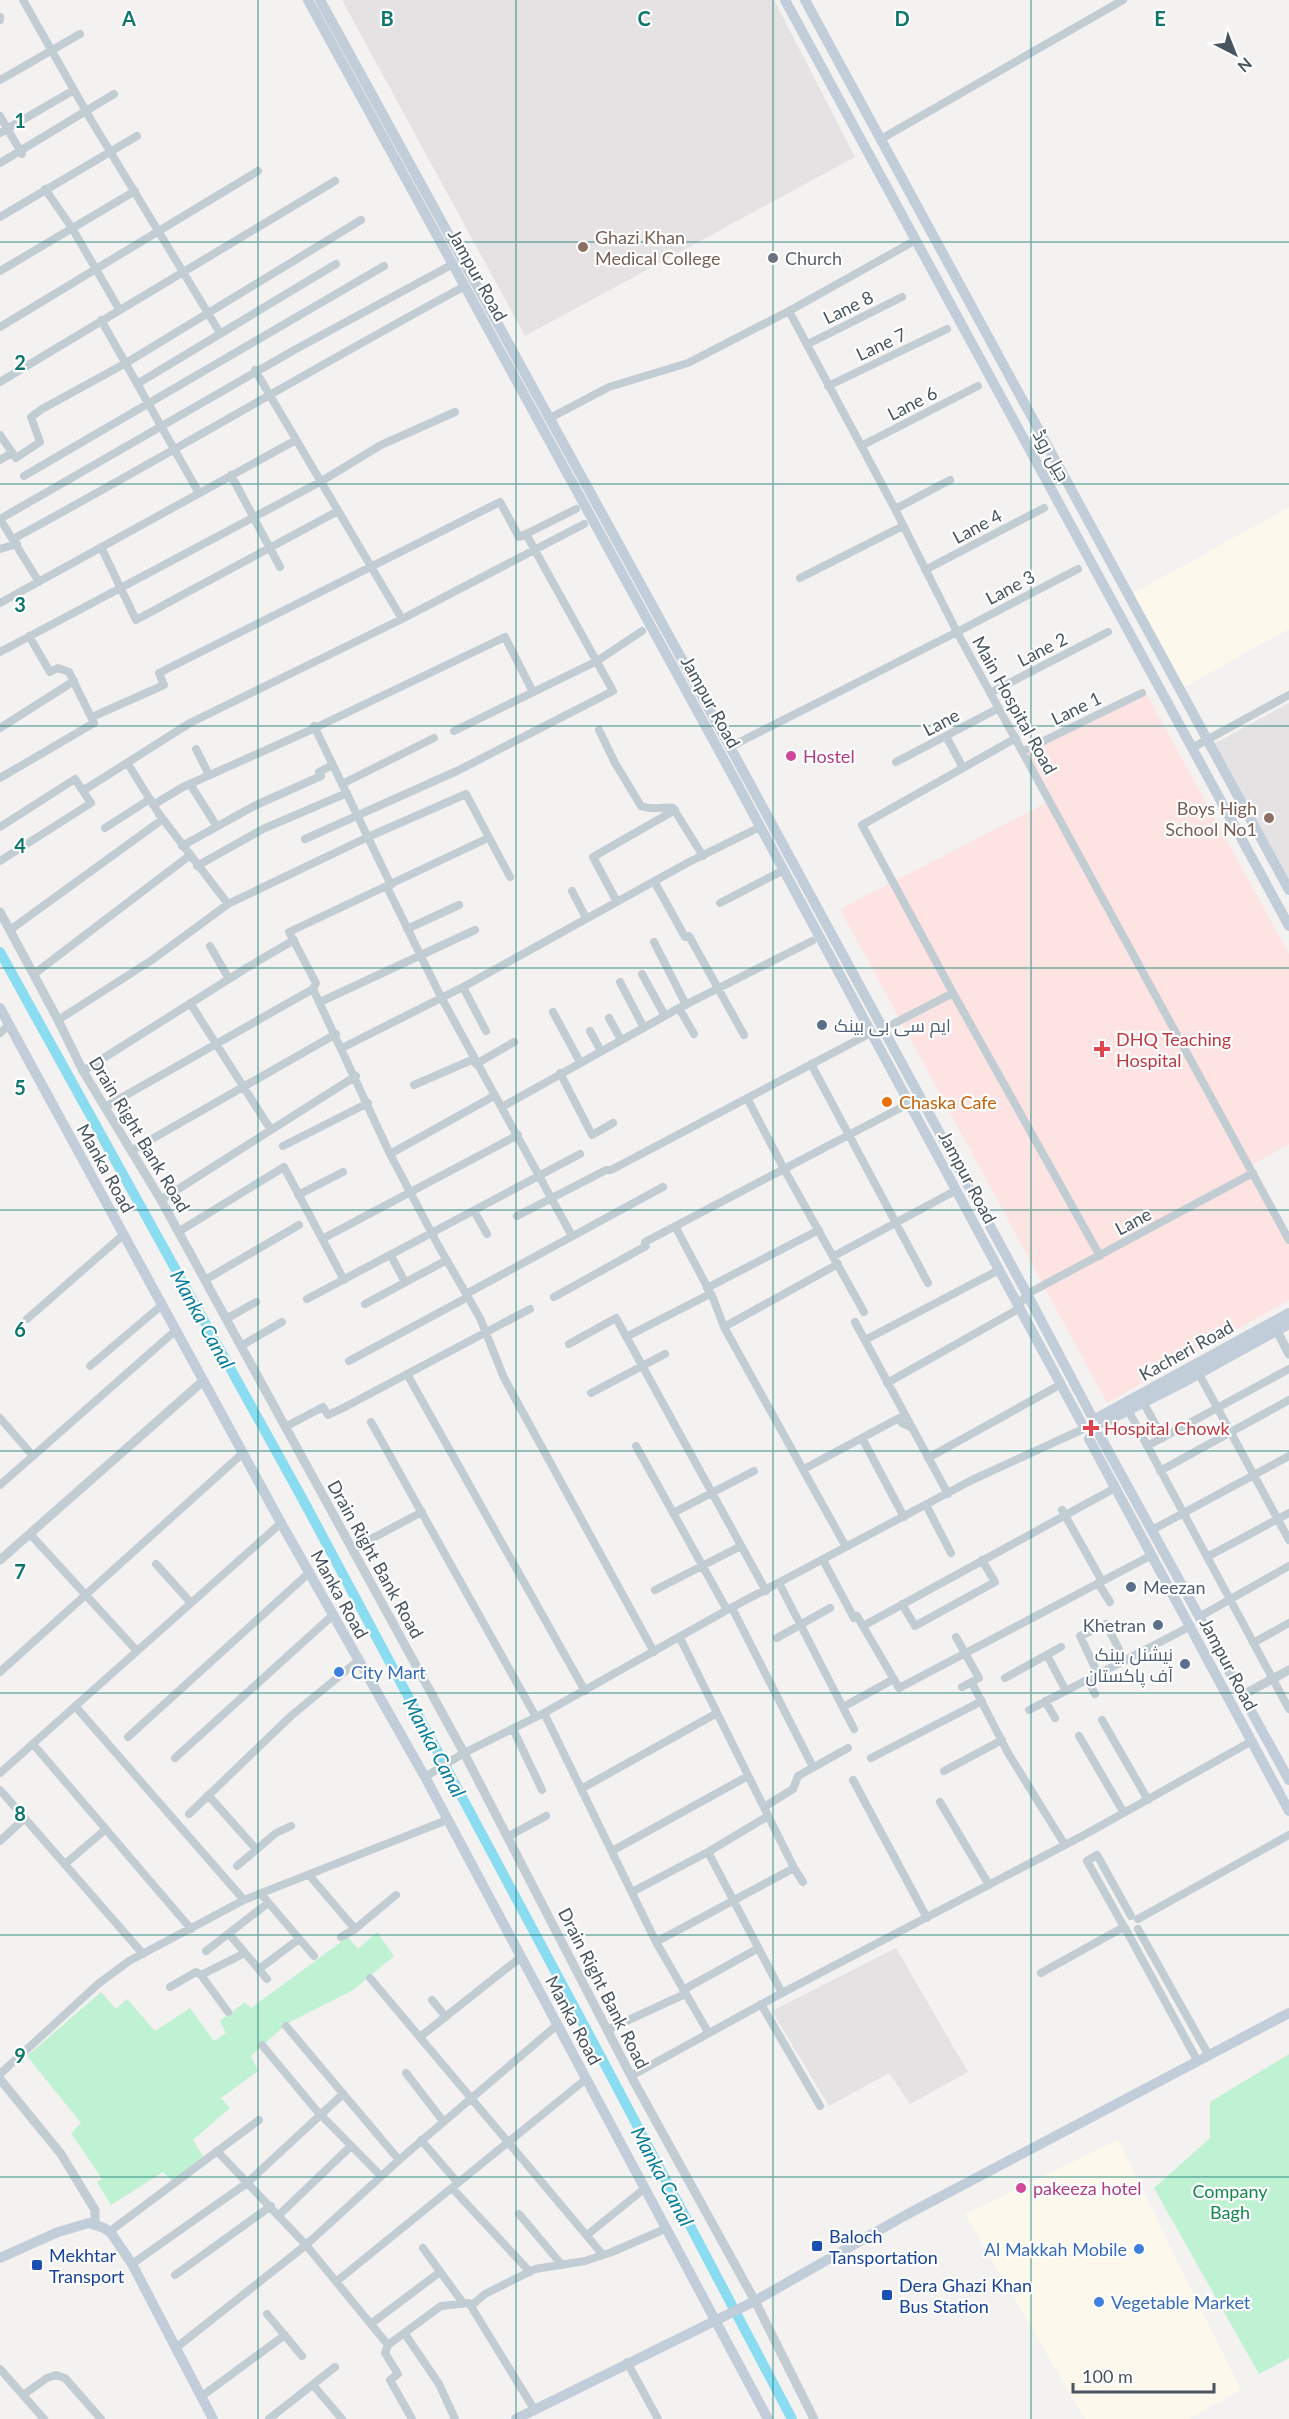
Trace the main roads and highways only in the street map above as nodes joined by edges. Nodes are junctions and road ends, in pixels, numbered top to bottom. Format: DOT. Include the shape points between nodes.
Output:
graph roads {
  1 [pos="308,0"];
  2 [pos="320,0"];
  3 [pos="785,0"];
  4 [pos="805,0"];
  5 [pos="842,70"];
  6 [pos="827,78"];
  7 [pos="1289,890"];
  8 [pos="1289,926"];
  9 [pos="0,1008"];
  10 [pos="1289,1313"];
  11 [pos="1289,1324"];
  12 [pos="1098,1419"];
  13 [pos="1088,1432"];
  14 [pos="1287,1774"];
  15 [pos="1289,1811"];
  16 [pos="1289,2013"];
  17 [pos="0,2258"];
  18 [pos="716,2320"];
  19 [pos="213,2419"];
  20 [pos="516,2419"];
  21 [pos="768,2419"];
  1 -- 13 [label="main road, Jampur Road"];
  2 -- 12 [label="main road, Jampur Road"];
  3 -- 6 [label="main road, جیل روڈ"];
  4 -- 5 [label="main road, جیل روڈ"];
  5 -- 6 [label="main road"];
  5 -- 7 [label="main road, جیل روڈ"];
  6 -- 8 [label="main road, جیل روڈ"];
  9 -- 18 [label="main road, Manka Road" via="424,1777"];
  10 -- 12 [label="main road, Kacheri Road"];
  11 -- 12 [label="main road, Kacheri Road" via="1128,1410"];
  12 -- 13 [label="main road"];
  12 -- 13 [label="main road" via="1104,1430"];
  13 -- 14 [label="main road, Jampur Road" via="1152,1530"];
  13 -- 15 [label="main road, Jampur Road"];
  16 -- 18 [label="main road"];
  17 -- 19 [label="main road" via="89,2223 109,2232 132,2264"];
  18 -- 20 [label="main road"];
  18 -- 21 [label="main road, Manka Road"];
}
